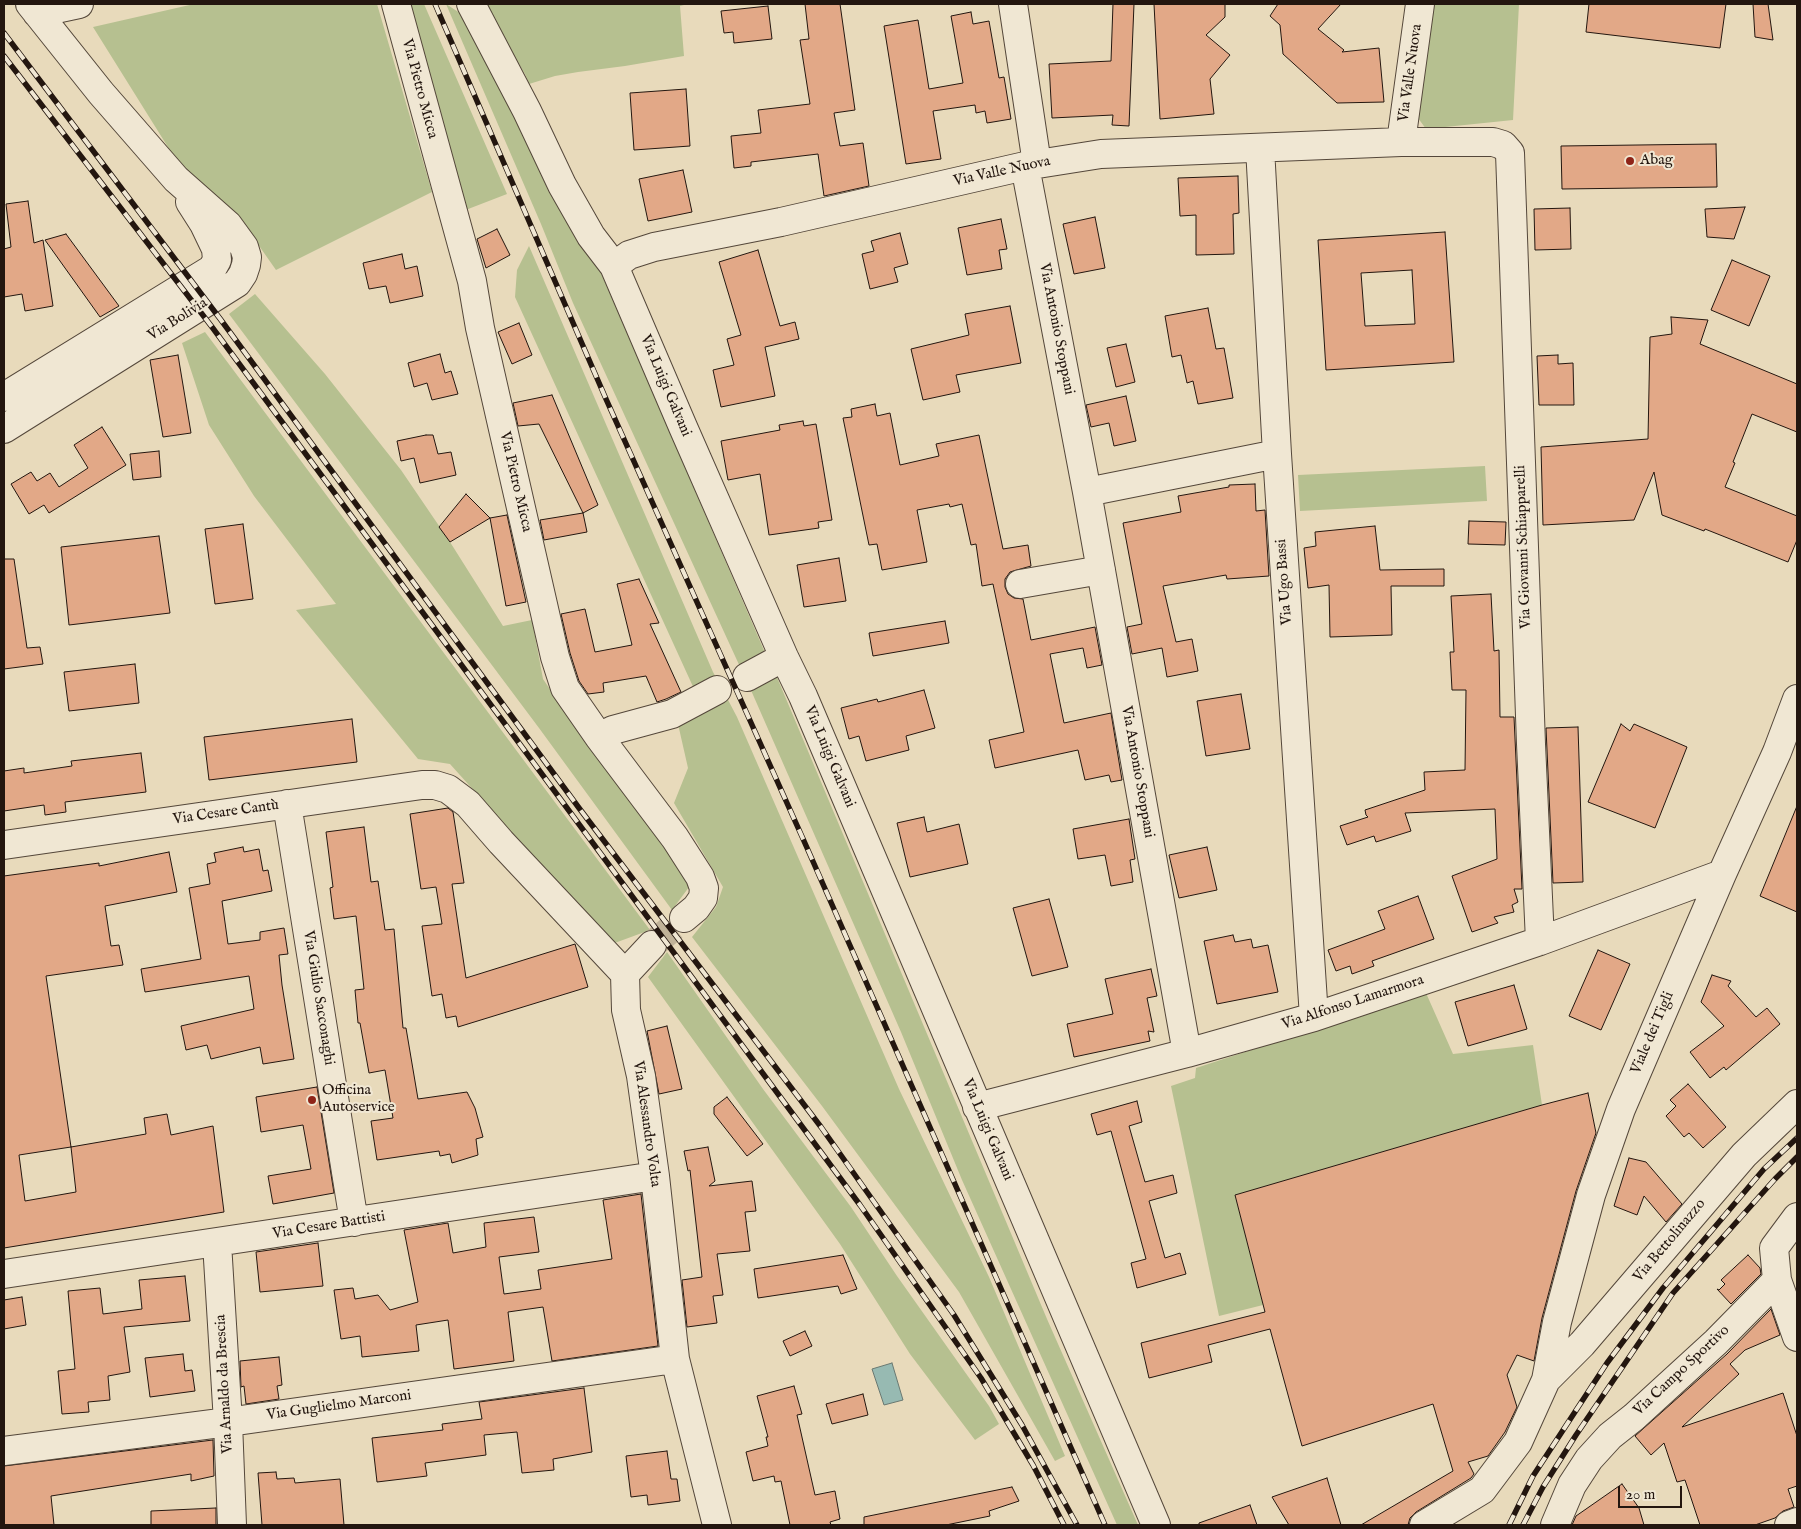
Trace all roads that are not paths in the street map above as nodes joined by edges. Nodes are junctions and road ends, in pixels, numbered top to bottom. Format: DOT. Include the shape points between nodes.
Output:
graph roads {
  1 [pos="79,4"];
  2 [pos="396,4"];
  3 [pos="471,4"];
  4 [pos="1013,4"];
  5 [pos="1420,4"];
  6 [pos="33,8"];
  7 [pos="1401,142"];
  8 [pos="1260,148"];
  9 [pos="1510,153"];
  10 [pos="1031,165"];
  11 [pos="176,179"];
  12 [pos="614,266"];
  13 [pos="4,397"];
  14 [pos="4,429"];
  15 [pos="1277,454"];
  16 [pos="1087,492"];
  17 [pos="1101,570"];
  18 [pos="1020,584"];
  19 [pos="784,657"];
  20 [pos="747,677"];
  21 [pos="717,690"];
  22 [pos="1797,700"];
  23 [pos="598,738"];
  24 [pos="1787,753"];
  25 [pos="287,804"];
  26 [pos="4,846"];
  27 [pos="1722,874"];
  28 [pos="684,918"];
  29 [pos="1540,941"];
  30 [pos="652,945"];
  31 [pos="624,974"];
  32 [pos="1314,1017"];
  33 [pos="1188,1053"];
  34 [pos="1797,1104"];
  35 [pos="977,1107"];
  36 [pos="655,1176"];
  37 [pos="1797,1217"];
  38 [pos="354,1222"];
  39 [pos="217,1243"];
  40 [pos="4,1274"];
  41 [pos="1777,1280"];
  42 [pos="1797,1336"];
  43 [pos="675,1359"];
  44 [pos="1546,1380"];
  45 [pos="228,1422"];
  46 [pos="4,1452"];
  47 [pos="1797,1522"];
  48 [pos="232,1525"];
  49 [pos="717,1525"];
  50 [pos="1156,1525"];
  51 [pos="1424,1525"];
  52 [pos="1555,1525"];
  53 [pos="1789,1525"];
  1 -- 6 [label="street"];
  2 -- 23 [label="street, Via Pietro Micca" via="472,281 482,338 555,657 565,688"];
  3 -- 12 [label="street, Via Luigi Galvani" via="562,185 591,236"];
  4 -- 10 [label="street, Via Antonio Stoppani"];
  5 -- 7 [label="street, Via Valle Nuova"];
  6 -- 11 [label="street, Via Bolivia"];
  7 -- 8 [label="street, Via Valle Nuova"];
  7 -- 9 [label="street, Via Valle Nuova" via="1493,142 1503,145"];
  8 -- 10 [label="street, Via Valle Nuova" via="1101,154"];
  8 -- 15 [label="street, Via Ugo Bassi"];
  9 -- 29 [label="street, Via Giovanni Schiapparelli"];
  10 -- 12 [label="street, Via Valle Nuova" via="781,222 654,247 629,255"];
  10 -- 16 [label="street, Via Antonio Stoppani"];
  11 -- 13 [label="street, Via Bolivia" via="216,249 217,260 212,269"];
  11 -- 14 [label="street, Via Bolivia" via="228,225 244,247 246,265 238,283"];
  12 -- 19 [label="street, Via Luigi Galvani"];
  15 -- 16 [label="street"];
  15 -- 32 [label="street, Via Ugo Bassi"];
  16 -- 17 [label="street, Via Antonio Stoppani"];
  17 -- 18 [label="street"];
  17 -- 33 [label="street, Via Antonio Stoppani"];
  19 -- 20 [label="street"];
  19 -- 35 [label="street, Via Luigi Galvani"];
  21 -- 23 [label="street" via="672,714 613,730"];
  22 -- 24 [label="street, Viale dei Tigli"];
  23 -- 28 [label="street, Via Pietro Micca" via="700,876 703,898"];
  24 -- 27 [label="street, Viale dei Tigli"];
  25 -- 26 [label="street, Via Cesare Cantù"];
  25 -- 31 [label="street, Via Cesare Cantù" via="422,785 448,790 468,804"];
  25 -- 38 [label="street, Via Giulio Sacconaghi"];
  27 -- 29 [label="street, Via Alfonso Lamarmora"];
  27 -- 44 [label="street, Viale dei Tigli" via="1621,1108 1591,1194 1557,1322"];
  29 -- 32 [label="street, Via Alfonso Lamarmora"];
  30 -- 31 [label="street"];
  31 -- 36 [label="street, Via Alessandro Volta" via="626,1010 641,1076"];
  32 -- 33 [label="street, Via Alfonso Lamarmora"];
  33 -- 35 [label="street, Via Alfonso Lamarmora"];
  34 -- 44 [label="street, Via Bettolinazzo" via="1744,1155 1582,1344"];
  35 -- 50 [label="street, Via Luigi Galvani"];
  36 -- 38 [label="street, Via Cesare Battisti"];
  36 -- 43 [label="street, Via Alessandro Volta"];
  37 -- 41 [label="street" via="1774,1248"];
  38 -- 39 [label="street, Via Cesare Battisti"];
  39 -- 40 [label="street, Via Cesare Battisti"];
  39 -- 45 [label="street, Via Arnaldo da Brescia"];
  41 -- 42 [label="street"];
  41 -- 52 [label="street, Via Campo Sportivo" via="1716,1342 1610,1436 1589,1459 1572,1485"];
  43 -- 45 [label="street, Via Guglielmo Marconi"];
  43 -- 49 [label="street, Via Alessandro Volta"];
  44 -- 51 [label="street" via="1518,1442 1482,1490"];
  45 -- 46 [label="street, Via Guglielmo Marconi"];
  45 -- 48 [label="street, Via Arnaldo da Brescia"];
  47 -- 53 [label="street"];
}
